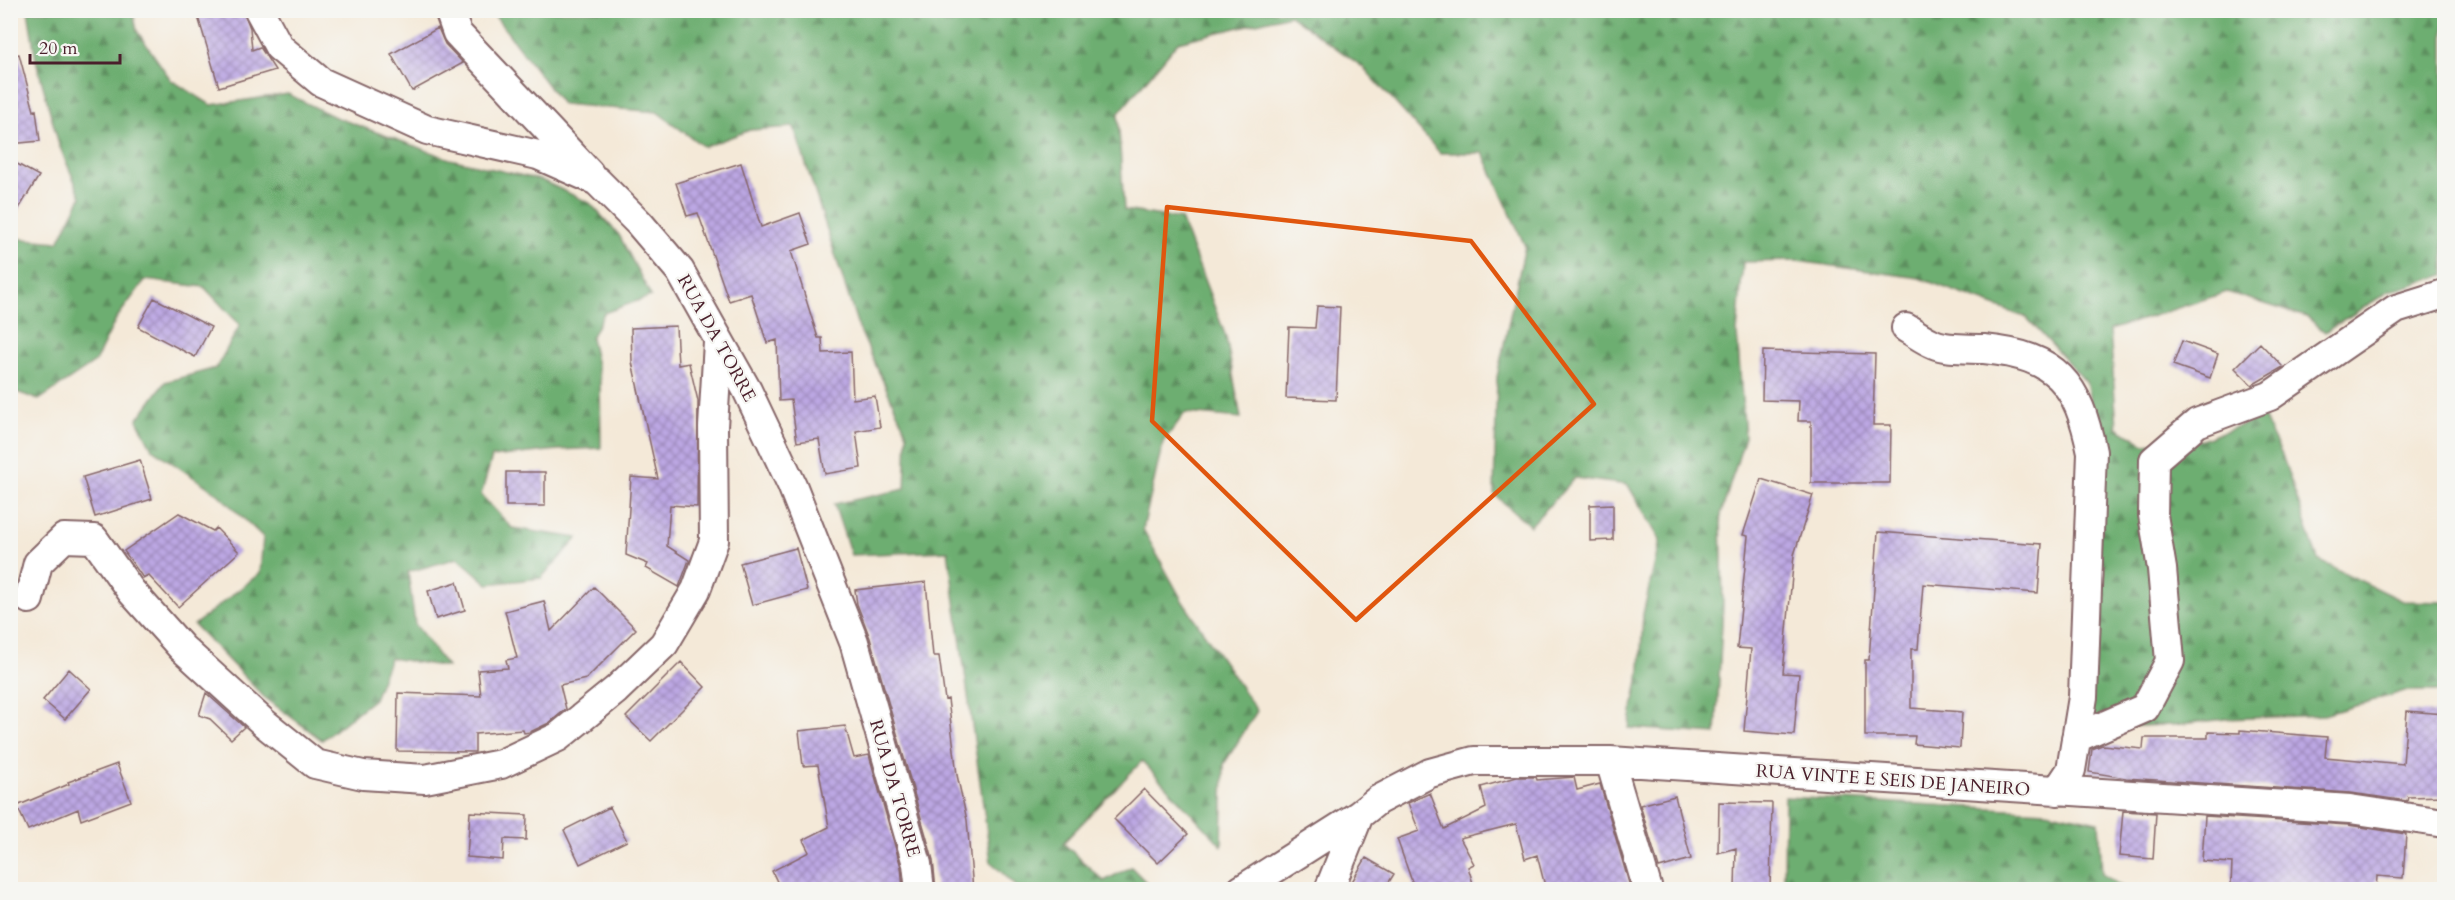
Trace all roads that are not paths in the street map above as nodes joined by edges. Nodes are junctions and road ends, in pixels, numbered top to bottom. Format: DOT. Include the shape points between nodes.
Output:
graph roads {
  1 [pos="259,10"];
  2 [pos="449,10"];
  3 [pos="597,181"];
  4 [pos="2445,294"];
  5 [pos="1906,328"];
  6 [pos="718,342"];
  7 [pos="29,599"];
  8 [pos="2076,738"];
  9 [pos="1610,761"];
  10 [pos="2057,791"];
  11 [pos="1359,815"];
  12 [pos="2443,827"];
  13 [pos="920,890"];
  14 [pos="1241,890"];
  15 [pos="1329,890"];
  16 [pos="1648,890"];
  1 -- 3 [label="street, RUA DA TORRE" via="279,47 321,82 427,130 538,156"];
  2 -- 3 [label="street" via="457,33"];
  3 -- 6 [label="street, RUA DA TORRE" via="680,271"];
  4 -- 8 [label="street" via="2396,309 2270,396 2198,423 2154,460 2153,515 2163,569 2170,661 2145,708"];
  5 -- 8 [label="street" via="1935,345 2009,352 2045,363 2065,381 2084,414 2092,452 2083,698"];
  6 -- 7 [label="street" via="713,427 714,541 696,590 664,644 616,690 558,736 501,764 425,779 363,775 315,764 182,648 131,591 94,539 64,538 38,563"];
  6 -- 13 [label="street, RUA DA TORRE" via="747,390 792,485 854,642 917,864"];
  8 -- 10 [label="street" via="2070,770"];
  9 -- 10 [label="street, RUA VINTE E SEIS DE JANEIRO"];
  9 -- 11 [label="street, RUA VINTE E SEIS DE JANEIRO" via="1474,761 1430,773"];
  9 -- 16 [label="street"];
  10 -- 12 [label="street, RUA VINTE E SEIS DE JANEIRO" via="2350,809"];
  11 -- 14 [label="street, RUA VINTE E SEIS DE JANEIRO"];
  11 -- 15 [label="street"];
}
